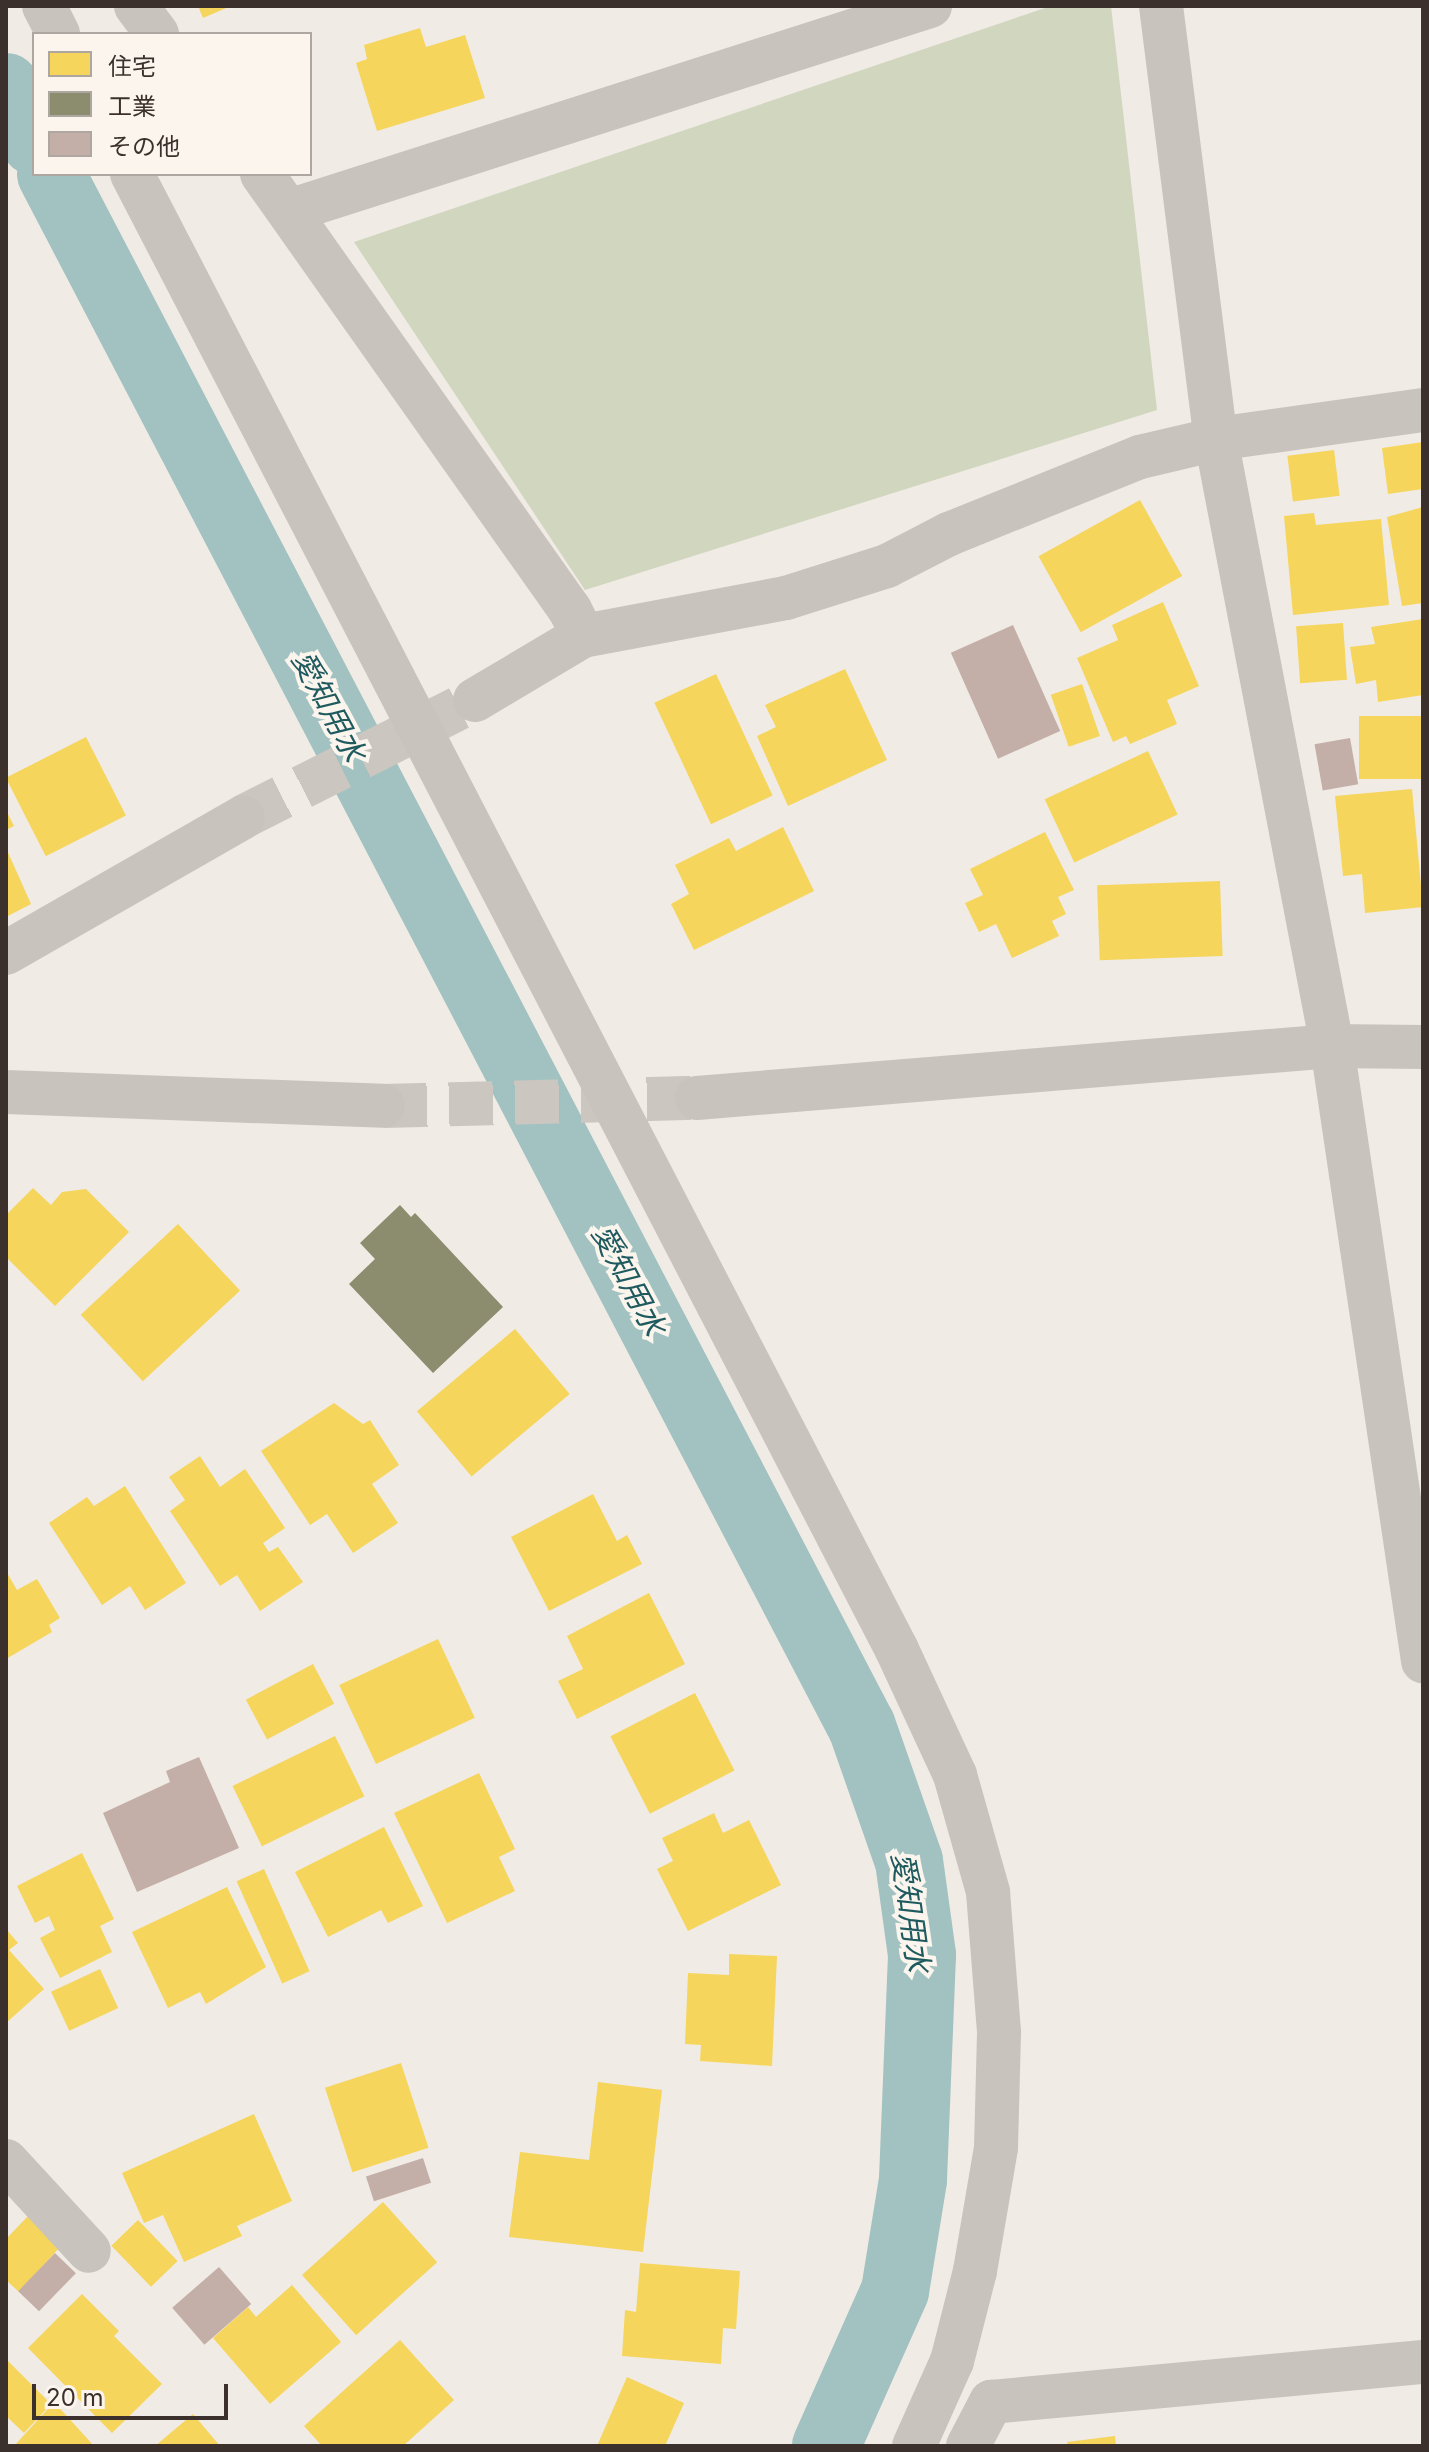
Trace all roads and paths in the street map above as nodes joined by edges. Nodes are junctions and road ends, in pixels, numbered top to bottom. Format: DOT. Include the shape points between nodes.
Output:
graph roads {
  1 [pos="44,6"];
  2 [pos="136,6"];
  3 [pos="930,6"];
  4 [pos="1161,6"];
  5 [pos="57,32"];
  6 [pos="156,32"];
  7 [pos="133,176"];
  8 [pos="263,176"];
  9 [pos="289,211"];
  10 [pos="1423,410"];
  11 [pos="1216,439"];
  12 [pos="583,636"];
  13 [pos="475,700"];
  14 [pos="243,817"];
  15 [pos="6,953"];
  16 [pos="1332,1046"];
  17 [pos="1423,1047"];
  18 [pos="6,1092"];
  19 [pos="697,1098"];
  20 [pos="383,1106"];
  21 [pos="1423,1661"];
  22 [pos="6,2161"];
  23 [pos="89,2251"];
  24 [pos="1423,2362"];
  25 [pos="914,2446"];
  26 [pos="968,2446"];
  1 -- 5 [label="street"];
  2 -- 6 [label="street"];
  3 -- 9 [label="street"];
  4 -- 11 [label="street"];
  7 -- 25 [label="street" via="897,1650 955,1775 988,1892 999,2033 996,2148 975,2271 952,2361"];
  8 -- 9 [label="street"];
  9 -- 12 [label="street" via="570,610"];
  10 -- 11 [label="street"];
  11 -- 12 [label="street" via="1140,457 949,534 887,566 786,598"];
  11 -- 16 [label="street"];
  12 -- 13 [label="street"];
  14 -- 15 [label="street"];
  16 -- 17 [label="street"];
  16 -- 19 [label="street"];
  16 -- 21 [label="street"];
  18 -- 20 [label="street"];
  22 -- 23 [label="street"];
  24 -- 26 [label="street" via="991,2402"];
}
